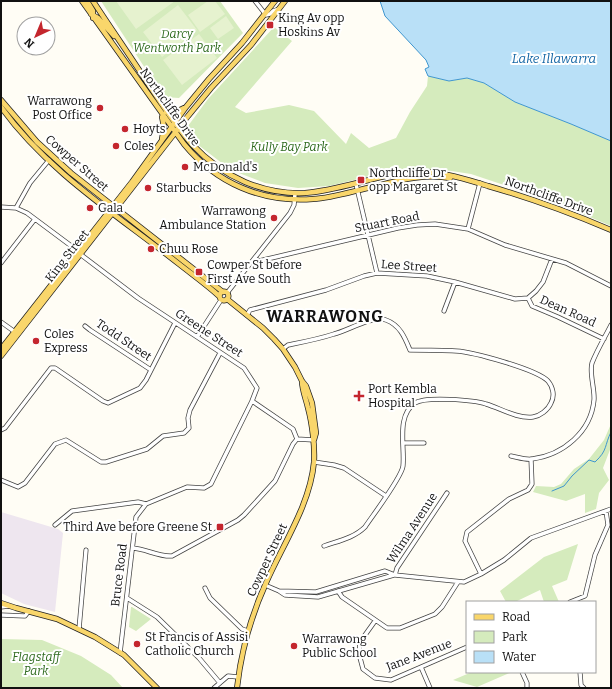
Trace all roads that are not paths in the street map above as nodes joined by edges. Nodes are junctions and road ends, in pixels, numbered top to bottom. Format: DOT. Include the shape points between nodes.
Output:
graph roads {
  1 [pos="82,1"];
  2 [pos="87,1"];
  3 [pos="93,1"];
  4 [pos="255,1"];
  5 [pos="275,1"];
  6 [pos="285,1"];
  7 [pos="279,9"];
  8 [pos="265,14"];
  9 [pos="92,16"];
  10 [pos="121,43"];
  11 [pos="1,100"];
  12 [pos="1,106"];
  13 [pos="186,107"];
  14 [pos="159,110"];
  15 [pos="166,112"];
  16 [pos="174,123"];
  17 [pos="171,128"];
  18 [pos="179,129"];
  19 [pos="175,134"];
  20 [pos="161,142"];
  21 [pos="48,160"];
  22 [pos="480,183"];
  23 [pos="356,184"];
  24 [pos="357,190"];
  25 [pos="295,194"];
  26 [pos="295,200"];
  27 [pos="1,207"];
  28 [pos="16,208"];
  29 [pos="113,210"];
  30 [pos="35,219"];
  31 [pos="468,229"];
  32 [pos="611,230"];
  33 [pos="368,235"];
  34 [pos="80,252"];
  35 [pos="255,258"];
  36 [pos="552,259"];
  37 [pos="1,263"];
  38 [pos="377,273"];
  39 [pos="455,282"];
  40 [pos="611,286"];
  41 [pos="225,293"];
  42 [pos="220,298"];
  43 [pos="528,298"];
  44 [pos="228,299"];
  45 [pos="444,311"];
  46 [pos="247,315"];
  47 [pos="1,322"];
  48 [pos="175,323"];
  49 [pos="611,325"];
  50 [pos="86,326"];
  51 [pos="23,328"];
  52 [pos="14,332"];
  53 [pos="197,337"];
  54 [pos="604,339"];
  55 [pos="1,349"];
  56 [pos="283,349"];
  57 [pos="220,352"];
  58 [pos="1,356"];
  59 [pos="151,370"];
  60 [pos="302,381"];
  61 [pos="305,396"];
  62 [pos="252,401"];
  63 [pos="312,403"];
  64 [pos="310,416"];
  65 [pos="1,430"];
  66 [pos="297,439"];
  67 [pos="314,440"];
  68 [pos="424,443"];
  69 [pos="403,444"];
  70 [pos="511,456"];
  71 [pos="531,459"];
  72 [pos="314,462"];
  73 [pos="1,480"];
  74 [pos="447,493"];
  75 [pos="386,496"];
  76 [pos="146,504"];
  77 [pos="611,509"];
  78 [pos="606,511"];
  79 [pos="55,525"];
  80 [pos="324,546"];
  81 [pos="133,548"];
  82 [pos="86,550"];
  83 [pos="481,574"];
  84 [pos="395,575"];
  85 [pos="458,582"];
  86 [pos="265,585"];
  87 [pos="205,588"];
  88 [pos="279,591"];
  89 [pos="338,591"];
  90 [pos="127,598"];
  91 [pos="575,601"];
  92 [pos="1,603"];
  93 [pos="1,607"];
  94 [pos="12,607"];
  95 [pos="29,611"];
  96 [pos="1,615"];
  97 [pos="375,621"];
  98 [pos="79,629"];
  99 [pos="248,631"];
  100 [pos="466,647"];
  101 [pos="120,653"];
  102 [pos="421,668"];
  103 [pos="522,673"];
  104 [pos="580,673"];
  105 [pos="238,677"];
  106 [pos="220,682"];
  107 [pos="157,688"];
  108 [pos="214,688"];
  109 [pos="237,688"];
  110 [pos="430,688"];
  111 [pos="527,688"];
  112 [pos="584,688"];
  1 -- 9 [label="main road, Northcliffe Drive"];
  2 -- 9 [label="main road" via="93,11"];
  3 -- 10 [label="main road, Northcliffe Drive"];
  4 -- 8 [label="street"];
  5 -- 8 [label="main road, King Street"];
  6 -- 7 [label="main road, King Street"];
  7 -- 8 [label="street"];
  7 -- 18 [label="main road, King Street"];
  8 -- 13 [label="main road, King Street"];
  9 -- 10 [label="main road" via="98,18"];
  9 -- 14 [label="main road, Northcliffe Drive"];
  10 -- 15 [label="main road, Northcliffe Drive"];
  11 -- 29 [label="main road, Cowper Street" via="43,148"];
  12 -- 21 [label="main road, Cowper Street"];
  13 -- 15 [label="main road" via="176,112"];
  13 -- 16 [label="main road, King Street"];
  14 -- 17 [label="main road, Northcliffe Drive"];
  14 -- 20 [label="main road" via="164,125"];
  15 -- 16 [label="main road, Northcliffe Drive"];
  16 -- 17 [label="main road, King Street"];
  16 -- 18 [label="main road, Northcliffe Drive"];
  17 -- 19 [label="main road, Northcliffe Drive"];
  17 -- 20 [label="main road, King Street"];
  18 -- 19 [label="main road, King Street"];
  18 -- 25 [label="main road, Northcliffe Drive" via="200,154 229,175 266,189"];
  19 -- 26 [label="main road, Northcliffe Drive" via="198,160 221,178 253,192"];
  19 -- 29 [label="main road, King Street"];
  20 -- 29 [label="main road, King Street"];
  21 -- 28 [label="street" via="30,183"];
  21 -- 29 [label="main road, Cowper Street"];
  22 -- 23 [label="main road, Northcliffe Drive" via="447,174 416,172 400,173"];
  22 -- 24 [label="main road, Northcliffe Drive" via="447,177 426,177 404,179"];
  22 -- 31 [label="street"];
  22 -- 32 [label="main road, Northcliffe Drive" via="553,207"];
  23 -- 24 [label="street"];
  23 -- 25 [label="main road, Northcliffe Drive" via="322,192"];
  24 -- 26 [label="main road, Northcliffe Drive" via="314,199"];
  24 -- 33 [label="street"];
  25 -- 26 [label="street"];
  26 -- 35 [label="street" via="290,213"];
  27 -- 28 [label="street"];
  28 -- 30 [label="street, Greene Street"];
  29 -- 34 [label="main road, King Street"];
  29 -- 41 [label="main road, Cowper Street"];
  29 -- 42 [label="main road, Cowper Street"];
  30 -- 34 [label="street, Greene Street"];
  30 -- 37 [label="street"];
  31 -- 33 [label="street, Stuart Road" via="435,224 417,225"];
  31 -- 36 [label="street, Stuart Road" via="505,245"];
  33 -- 35 [label="street, Stuart Road" via="263,260"];
  33 -- 38 [label="street"];
  34 -- 48 [label="street, Greene Street" via="138,298"];
  34 -- 51 [label="main road, King Street"];
  34 -- 52 [label="main road, King Street" via="70,260"];
  35 -- 41 [label="street"];
  36 -- 40 [label="street, Stuart Road" via="566,263"];
  36 -- 43 [label="street" via="543,282"];
  38 -- 39 [label="street, Lee Street" via="427,276"];
  38 -- 46 [label="street, Lee Street" via="326,290 250,310"];
  39 -- 43 [label="street, Lee Street" via="515,299"];
  39 -- 45 [label="street"];
  41 -- 42 [label="main road" via="221,293"];
  41 -- 44 [label="main road"];
  42 -- 44 [label="main road" via="225,301"];
  42 -- 53 [label="street"];
  43 -- 54 [label="street, Dean Road" via="532,306"];
  44 -- 46 [label="main road, Cowper Street"];
  46 -- 56 [label="main road, Cowper Street"];
  47 -- 52 [label="street"];
  48 -- 53 [label="street, Greene Street"];
  48 -- 59 [label="street"];
  49 -- 54 [label="street"];
  50 -- 59 [label="street, Todd Street"];
  51 -- 52 [label="street"];
  51 -- 58 [label="main road, King Street"];
  52 -- 55 [label="main road, King Street"];
  53 -- 57 [label="street, Greene Street"];
  54 -- 71 [label="street" via="592,365 594,400 583,430 560,450"];
  56 -- 60 [label="main road, Cowper Street"];
  56 -- 69 [label="street" via="379,318 392,322 399,329 410,350 457,351 487,356 539,375 547,380 552,388 553,398 550,407 532,417 523,417 471,400 416,402 407,410 403,419"];
  57 -- 62 [label="street, Greene Street" via="244,368 257,388"];
  57 -- 73 [label="street" via="190,410 189,428 184,434 163,436 147,449 106,462 101,462 66,440 55,444 25,483 18,487"];
  59 -- 65 [label="street" via="140,388 108,403 55,368 51,368"];
  60 -- 61 [label="main road, Cowper Street"];
  60 -- 63 [label="main road, Cowper Street"];
  61 -- 63 [label="main road"];
  61 -- 64 [label="main road, Cowper Street"];
  62 -- 66 [label="street" via="293,429"];
  62 -- 76 [label="street" via="211,484 204,488 187,487"];
  63 -- 64 [label="main road"];
  63 -- 67 [label="main road, Cowper Street" via="316,433"];
  64 -- 67 [label="main road, Cowper Street"];
  66 -- 67 [label="street"];
  66 -- 81 [label="street" via="275,481 238,520 172,556"];
  67 -- 72 [label="main road, Cowper Street"];
  68 -- 69 [label="street"];
  69 -- 75 [label="street" via="403,468"];
  70 -- 71 [label="street"];
  71 -- 83 [label="street" via="532,484 528,490 509,498 467,532 465,540"];
  72 -- 75 [label="street" via="344,468"];
  72 -- 86 [label="main road, Cowper Street" via="303,505"];
  74 -- 84 [label="street, Wilma Avenue" via="397,568"];
  75 -- 80 [label="street" via="359,533"];
  76 -- 79 [label="street" via="138,502 77,509"];
  76 -- 81 [label="street, Bruce Road" via="136,517"];
  77 -- 78 [label="street"];
  78 -- 83 [label="street" via="531,538 504,560"];
  78 -- 91 [label="street" via="608,525 595,555 585,596"];
  81 -- 90 [label="street, Bruce Road"];
  82 -- 98 [label="street"];
  83 -- 85 [label="street"];
  84 -- 85 [label="street"];
  84 -- 88 [label="street" via="385,571 316,592"];
  84 -- 89 [label="street"];
  85 -- 97 [label="street" via="442,607 434,614 400,628 387,628"];
  86 -- 88 [label="street"];
  86 -- 99 [label="main road, Cowper Street"];
  87 -- 99 [label="street" via="210,598 242,629"];
  88 -- 89 [label="street" via="285,595 318,597"];
  89 -- 97 [label="street" via="342,597"];
  90 -- 101 [label="street, Bruce Road"];
  90 -- 106 [label="street" via="158,617"];
  92 -- 94 [label="main road"];
  93 -- 94 [label="street"];
  94 -- 95 [label="main road"];
  95 -- 96 [label="street" via="25,616"];
  95 -- 98 [label="main road"];
  97 -- 102 [label="street, Jane Avenue" via="360,642 358,654 363,669 375,678 391,680"];
  98 -- 101 [label="main road"];
  99 -- 105 [label="main road, Cowper Street"];
  100 -- 102 [label="street, Jane Avenue"];
  101 -- 107 [label="main road"];
  102 -- 110 [label="street"];
  103 -- 111 [label="street"];
  104 -- 112 [label="street" via="581,685"];
  105 -- 106 [label="street" via="228,676"];
  105 -- 109 [label="main road, Cowper Street"];
  106 -- 108 [label="street"];
}
